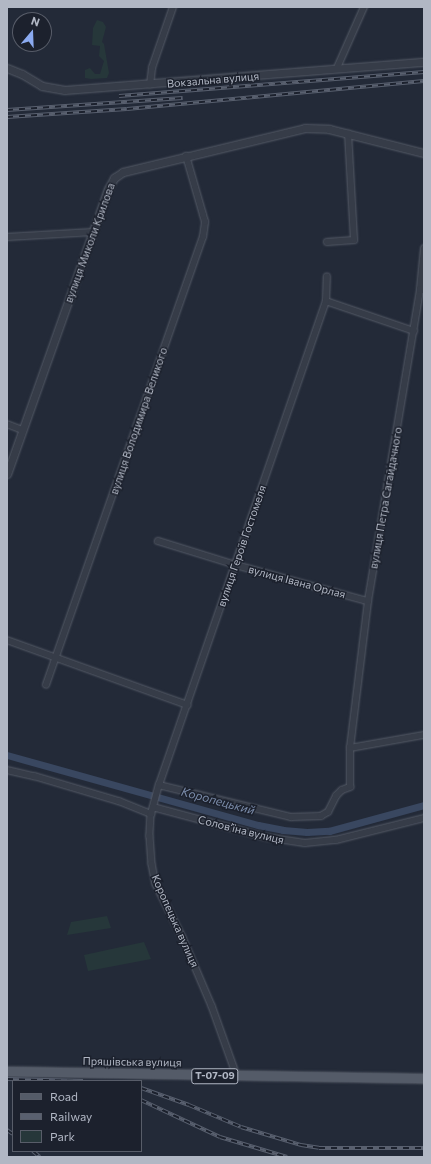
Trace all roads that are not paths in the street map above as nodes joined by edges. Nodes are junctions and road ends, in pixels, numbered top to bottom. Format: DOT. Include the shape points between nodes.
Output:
graph roads {
  1 [pos="173,7"];
  2 [pos="364,7"];
  3 [pos="424,62"];
  4 [pos="7,68"];
  5 [pos="337,68"];
  6 [pos="150,85"];
  7 [pos="348,134"];
  8 [pos="424,153"];
  9 [pos="186,156"];
  10 [pos="93,232"];
  11 [pos="7,237"];
  12 [pos="327,242"];
  13 [pos="424,248"];
  14 [pos="327,277"];
  15 [pos="422,289"];
  16 [pos="326,301"];
  17 [pos="414,331"];
  18 [pos="7,424"];
  19 [pos="23,430"];
  20 [pos="7,474"];
  21 [pos="158,540"];
  22 [pos="236,565"];
  23 [pos="368,601"];
  24 [pos="7,640"];
  25 [pos="56,658"];
  26 [pos="46,685"];
  27 [pos="188,705"];
  28 [pos="424,735"];
  29 [pos="350,748"];
  30 [pos="7,770"];
  31 [pos="159,785"];
  32 [pos="153,807"];
  33 [pos="151,814"];
  34 [pos="424,818"];
  35 [pos="7,1071"];
  36 [pos="237,1076"];
  37 [pos="424,1078"];
  1 -- 6 [label="street" via="152,68"];
  2 -- 5 [label="street"];
  3 -- 5 [label="street, Вокзальна вулиця"];
  4 -- 6 [label="street, Вокзальна вулиця" via="42,86 57,90"];
  5 -- 6 [label="street, Вокзальна вулиця"];
  7 -- 8 [label="street, вулиця Миколи Крилова"];
  7 -- 9 [label="street, вулиця Миколи Крилова" via="329,129 304,128"];
  7 -- 12 [label="street" via="354,240"];
  9 -- 10 [label="street, вулиця Миколи Крилова" via="124,172 114,178"];
  9 -- 25 [label="street, вулиця Володимира Великого" via="205,222 203,237"];
  10 -- 11 [label="street"];
  10 -- 19 [label="street, вулиця Миколи Крилова"];
  13 -- 15 [label="street, вулиця Петра Сагайдачного"];
  14 -- 16 [label="street, вулиця Героїв Гостомеля"];
  15 -- 17 [label="street, вулиця Петра Сагайдачного"];
  16 -- 17 [label="street"];
  16 -- 22 [label="street, вулиця Героїв Гостомеля"];
  17 -- 23 [label="street, вулиця Петра Сагайдачного"];
  18 -- 19 [label="street"];
  19 -- 20 [label="street, вулиця Миколи Крилова"];
  21 -- 22 [label="street, вулиця Івана Орлая"];
  22 -- 23 [label="street, вулиця Івана Орлая"];
  22 -- 27 [label="street, вулиця Героїв Гостомеля"];
  23 -- 29 [label="street, вулиця Петра Сагайдачного"];
  24 -- 25 [label="street"];
  25 -- 26 [label="street, вулиця Володимира Великого"];
  25 -- 27 [label="street"];
  27 -- 31 [label="street, вулиця Героїв Гостомеля"];
  28 -- 29 [label="street"];
  29 -- 31 [label="street, вулиця Петра Сагайдачного" via="350,787 336,796 328,812 322,816 291,817"];
  30 -- 33 [label="street" via="34,776"];
  31 -- 32 [label="street, вулиця Героїв Гостомеля"];
  32 -- 33 [label="street, вулиця Героїв Гостомеля"];
  32 -- 34 [label="street, Соловʼїна вулиця" via="265,837 305,843 336,840"];
  33 -- 36 [label="street, Коропецька вулиця" via="150,836 156,884 209,999"];
  35 -- 36 [label="main road, Пряшівська вулиця / Т-07-09"];
  36 -- 37 [label="main road, Пряшівська вулиця / Т-07-09"];
}
